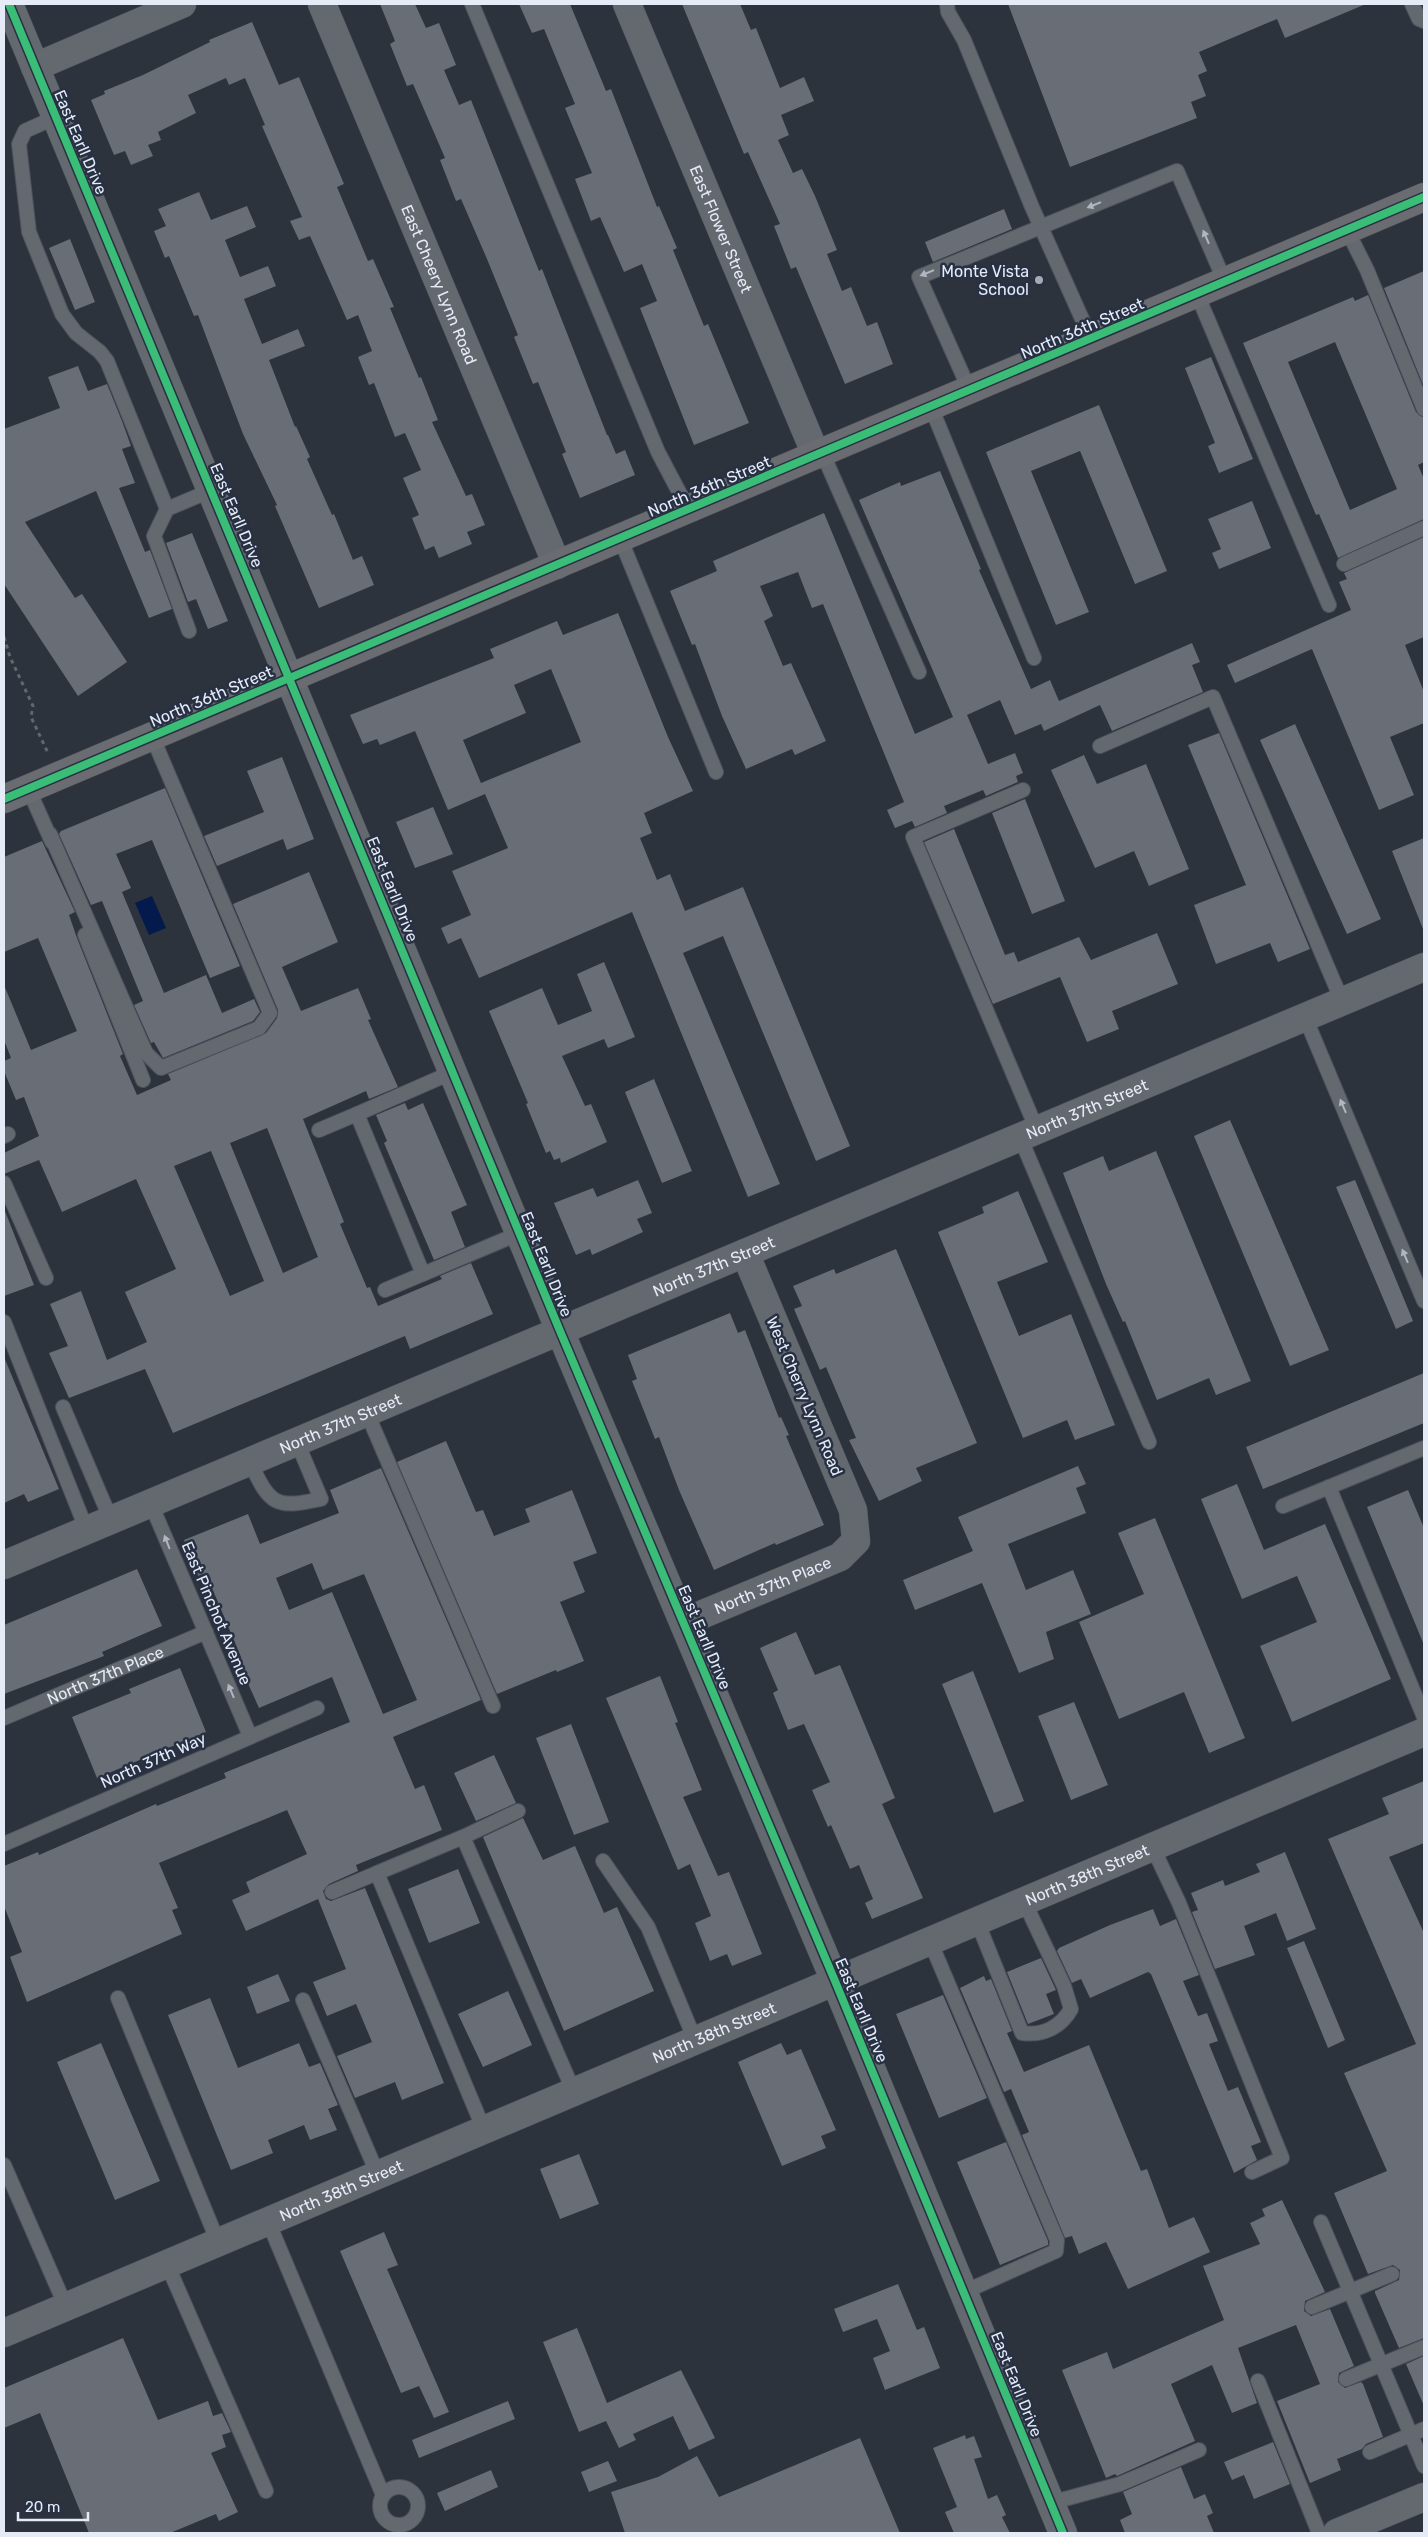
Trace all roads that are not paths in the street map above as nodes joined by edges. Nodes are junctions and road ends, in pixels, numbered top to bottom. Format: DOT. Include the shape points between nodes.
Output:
graph roads {
  1 [pos="182,4"];
  2 [pos="322,4"];
  3 [pos="472,4"];
  4 [pos="627,4"];
  5 [pos="947,4"];
  6 [pos="1412,4"];
  7 [pos="10,21"];
  8 [pos="1424,21"];
  9 [pos="35,66"];
  10 [pos="56,117"];
  11 [pos="1424,197"];
  12 [pos="1041,227"];
  13 [pos="1348,230"];
  14 [pos="1225,282"];
  15 [pos="1197,294"];
  16 [pos="1090,339"];
  17 [pos="970,390"];
  18 [pos="931,407"];
  19 [pos="1424,410"];
  20 [pos="819,454"];
  21 [pos="212,490"];
  22 [pos="167,509"];
  23 [pos="688,509"];
  24 [pos="1424,528"];
  25 [pos="620,538"];
  26 [pos="1344,564"];
  27 [pos="556,565"];
  28 [pos="1329,605"];
  29 [pos="189,631"];
  30 [pos="1034,658"];
  31 [pos="919,672"];
  32 [pos="291,678"];
  33 [pos="152,736"];
  34 [pos="1100,746"];
  35 [pos="716,772"];
  36 [pos="28,788"];
  37 [pos="1023,790"];
  38 [pos="4,799"];
  39 [pos="50,834"];
  40 [pos="1424,966"];
  41 [pos="1342,1001"];
  42 [pos="1305,1017"];
  43 [pos="453,1072"];
  44 [pos="143,1080"];
  45 [pos="357,1114"];
  46 [pos="319,1130"];
  47 [pos="1029,1134"];
  48 [pos="4,1183"];
  49 [pos="520,1233"];
  50 [pos="746,1253"];
  51 [pos="423,1274"];
  52 [pos="46,1278"];
  53 [pos="385,1290"];
  54 [pos="1424,1301"];
  55 [pos="4,1322"];
  56 [pos="560,1331"];
  57 [pos="63,1407"];
  58 [pos="366,1413"];
  59 [pos="298,1442"];
  60 [pos="1149,1442"];
  61 [pos="1424,1448"];
  62 [pos="250,1462"];
  63 [pos="1329,1487"];
  64 [pos="151,1504"];
  65 [pos="1283,1506"];
  66 [pos="99,1525"];
  67 [pos="856,1541"];
  68 [pos="4,1566"];
  69 [pos="684,1622"];
  70 [pos="206,1632"];
  71 [pos="493,1706"];
  72 [pos="317,1708"];
  73 [pos="1424,1717"];
  74 [pos="4,1718"];
  75 [pos="1424,1732"];
  76 [pos="250,1736"];
  77 [pos="518,1811"];
  78 [pos="463,1837"];
  79 [pos="4,1844"];
  80 [pos="1152,1846"];
  81 [pos="603,1861"];
  82 [pos="377,1873"];
  83 [pos="332,1892"];
  84 [pos="1024,1901"];
  85 [pos="977,1921"];
  86 [pos="930,1941"];
  87 [pos="835,1981"];
  88 [pos="118,1998"];
  89 [pos="303,2000"];
  90 [pos="695,2040"];
  91 [pos="574,2092"];
  92 [pos="484,2130"];
  93 [pos="4,2165"];
  94 [pos="1252,2172"];
  95 [pos="378,2175"];
  96 [pos="268,2221"];
  97 [pos="1321,2222"];
  98 [pos="218,2242"];
  99 [pos="168,2264"];
  100 [pos="1392,2274"];
  101 [pos="964,2292"];
  102 [pos="1351,2292"];
  103 [pos="66,2307"];
  104 [pos="1312,2307"];
  105 [pos="4,2333"];
  106 [pos="1424,2346"];
  107 [pos="1381,2365"];
  108 [pos="1346,2379"];
  109 [pos="1258,2381"];
  110 [pos="1424,2429"];
  111 [pos="1411,2434"];
  112 [pos="1199,2450"];
  113 [pos="1370,2452"];
  114 [pos="1424,2466"];
  115 [pos="266,2491"];
  116 [pos="383,2495"];
  117 [pos="1424,2497"];
  118 [pos="1050,2503"];
  119 [pos="1062,2533"];
  120 [pos="1319,2533"];
  121 [pos="1337,2533"];
  1 -- 9 [label="street"];
  2 -- 27 [label="street, East Cheery Lynn Road"];
  3 -- 23 [label="lane" via="658,452"];
  4 -- 20 [label="street, East Flower Street"];
  5 -- 12 [label="lane"];
  6 -- 8 [label="lane" via="1419,19"];
  7 -- 9 [label="street, East Earll Drive"];
  9 -- 10 [label="street, East Earll Drive"];
  10 -- 21 [label="street, East Earll Drive"];
  10 -- 22 [label="lane" via="25,131 19,144 29,232 62,314 76,333 106,361"];
  11 -- 13 [label="main road, North 36th Street"];
  14 -- 12 [label="lane, one-way" via="1178,171"];
  12 -- 16 [label="lane"];
  12 -- 17 [label="lane, one-way" via="919,277"];
  13 -- 14 [label="main road, North 36th Street"];
  13 -- 19 [label="lane"];
  14 -- 15 [label="main road, North 36th Street"];
  15 -- 16 [label="main road, North 36th Street"];
  15 -- 28 [label="lane"];
  16 -- 17 [label="main road, North 36th Street"];
  17 -- 18 [label="main road, North 36th Street"];
  18 -- 20 [label="main road, North 36th Street"];
  18 -- 30 [label="lane"];
  20 -- 23 [label="main road, North 36th Street"];
  20 -- 31 [label="lane"];
  21 -- 22 [label="lane"];
  21 -- 32 [label="street, East Earll Drive"];
  22 -- 29 [label="lane" via="154,536"];
  23 -- 25 [label="main road, North 36th Street"];
  24 -- 26 [label="lane"];
  25 -- 27 [label="main road, North 36th Street"];
  25 -- 35 [label="lane"];
  27 -- 32 [label="main road, North 36th Street"];
  32 -- 33 [label="main road, North 36th Street"];
  32 -- 43 [label="street, East Earll Drive"];
  33 -- 36 [label="main road, North 36th Street"];
  33 -- 39 [label="lane" via="270,1013 259,1028 161,1068 146,1053"];
  34 -- 41 [label="lane" via="1213,697"];
  36 -- 38 [label="main road, North 36th Street"];
  36 -- 39 [label="lane"];
  37 -- 47 [label="lane" via="913,837"];
  39 -- 44 [label="lane" via="56,864"];
  40 -- 41 [label="street, North 37th Street"];
  41 -- 42 [label="street, North 37th Street"];
  42 -- 47 [label="street, North 37th Street"];
  54 -- 42 [label="lane, one-way"];
  43 -- 45 [label="lane"];
  43 -- 49 [label="street, East Earll Drive"];
  45 -- 46 [label="lane"];
  45 -- 51 [label="lane"];
  47 -- 50 [label="street, North 37th Street"];
  47 -- 60 [label="lane"];
  48 -- 52 [label="lane"];
  49 -- 51 [label="lane"];
  49 -- 56 [label="street, East Earll Drive"];
  50 -- 56 [label="street, North 37th Street"];
  50 -- 67 [label="street, West Cherry Lynn Road" via="853,1510"];
  51 -- 53 [label="lane"];
  55 -- 66 [label="lane"];
  56 -- 58 [label="street, North 37th Street"];
  56 -- 69 [label="street, East Earll Drive"];
  57 -- 66 [label="lane"];
  58 -- 59 [label="street, North 37th Street"];
  58 -- 71 [label="lane"];
  59 -- 62 [label="street, North 37th Street"];
  59 -- 62 [label="lane" via="321,1499 291,1506 277,1502 261,1487"];
  61 -- 63 [label="lane"];
  62 -- 64 [label="street, North 37th Street"];
  63 -- 65 [label="lane"];
  63 -- 73 [label="lane"];
  64 -- 66 [label="street, North 37th Street"];
  70 -- 64 [label="lane, East Pinchot Avenue, one-way"];
  66 -- 68 [label="street, North 37th Street"];
  67 -- 69 [label="street, North 37th Place" via="840,1557"];
  69 -- 87 [label="street, East Earll Drive"];
  70 -- 74 [label="lane, North 37th Place"];
  76 -- 70 [label="lane, East Pinchot Avenue, one-way"];
  72 -- 76 [label="lane, North 37th Way"];
  75 -- 80 [label="street, North 38th Street"];
  76 -- 79 [label="lane, North 37th Way"];
  77 -- 78 [label="lane"];
  78 -- 82 [label="lane"];
  78 -- 91 [label="lane"];
  80 -- 84 [label="street, North 38th Street"];
  80 -- 94 [label="lane" via="1282,2158"];
  81 -- 90 [label="lane" via="648,1926"];
  82 -- 83 [label="lane"];
  82 -- 92 [label="lane"];
  84 -- 85 [label="street, North 38th Street"];
  84 -- 85 [label="lane" via="1069,2001 1071,2009 1063,2023 1034,2035 1022,2033"];
  85 -- 86 [label="street, North 38th Street"];
  86 -- 87 [label="street, North 38th Street"];
  86 -- 101 [label="lane" via="1056,2240 1056,2251"];
  87 -- 90 [label="street, North 38th Street"];
  87 -- 101 [label="street, East Earll Drive"];
  88 -- 98 [label="lane"];
  89 -- 95 [label="lane"];
  90 -- 91 [label="street, North 38th Street"];
  91 -- 92 [label="street, North 38th Street"];
  92 -- 95 [label="street, North 38th Street"];
  93 -- 103 [label="lane"];
  95 -- 96 [label="street, North 38th Street"];
  96 -- 98 [label="street, North 38th Street"];
  96 -- 116 [label="lane"];
  97 -- 102 [label="lane"];
  98 -- 99 [label="street, North 38th Street"];
  99 -- 103 [label="street, North 38th Street"];
  99 -- 115 [label="lane"];
  100 -- 102 [label="lane"];
  101 -- 118 [label="street, East Earll Drive"];
  102 -- 104 [label="lane"];
  102 -- 107 [label="lane"];
  103 -- 105 [label="street, North 38th Street"];
  106 -- 107 [label="lane"];
  107 -- 108 [label="lane"];
  107 -- 111 [label="lane"];
  109 -- 120 [label="lane"];
  110 -- 111 [label="lane"];
  111 -- 113 [label="lane"];
  111 -- 114 [label="lane"];
  112 -- 118 [label="lane" via="1120,2484"];
  117 -- 121 [label="street"];
  118 -- 119 [label="street, East Earll Drive"];
}
